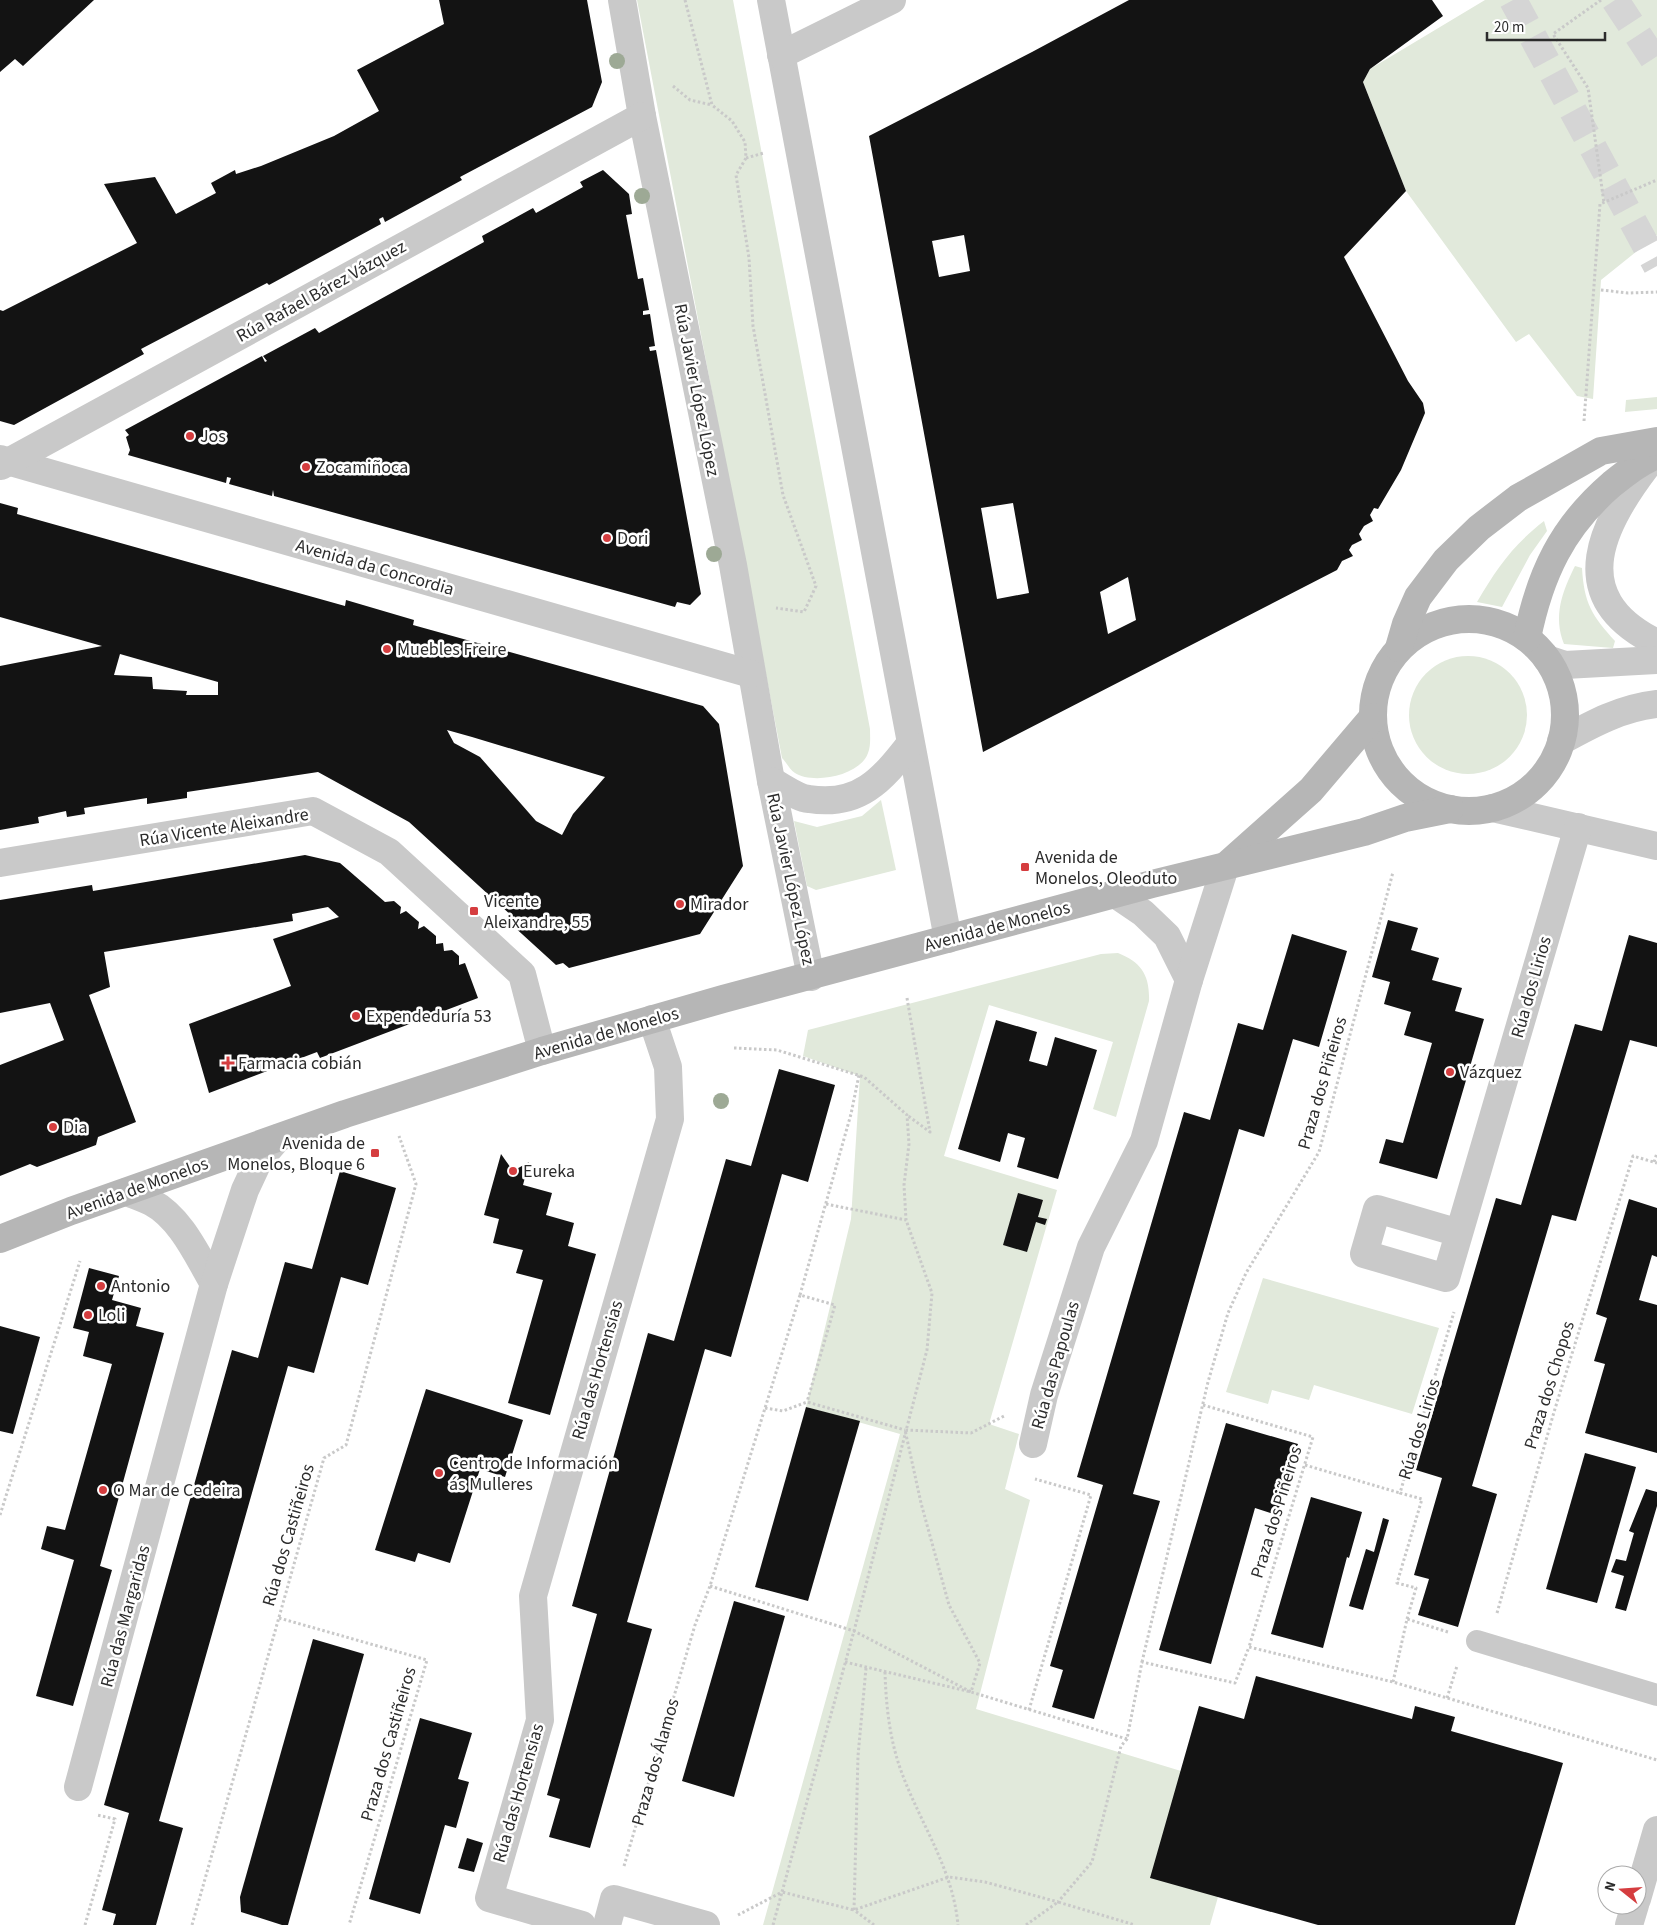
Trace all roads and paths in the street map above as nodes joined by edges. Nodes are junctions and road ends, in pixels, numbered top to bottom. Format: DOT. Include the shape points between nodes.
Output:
graph roads {
  1 [pos="622,0"];
  2 [pos="685,0"];
  3 [pos="771,0"];
  4 [pos="892,0"];
  5 [pos="1601,0"];
  6 [pos="781,55"];
  7 [pos="642,116"];
  8 [pos="767,152"];
  9 [pos="746,158"];
  10 [pos="1657,180"];
  11 [pos="1604,203"];
  12 [pos="1601,290"];
  13 [pos="1657,292"];
  14 [pos="1584,423"];
  15 [pos="1656,451"];
  16 [pos="3,462"];
  17 [pos="774,608"];
  18 [pos="1527,638"];
  19 [pos="1657,643"];
  20 [pos="1400,648"];
  21 [pos="1547,659"];
  22 [pos="1657,660"];
  23 [pos="751,674"];
  24 [pos="1657,704"];
  25 [pos="1373,717"];
  26 [pos="1561,742"];
  27 [pos="910,744"];
  28 [pos="771,781"];
  29 [pos="1493,808"];
  30 [pos="1450,809"];
  31 [pos="1578,827"];
  32 [pos="1657,846"];
  33 [pos="0,863"];
  34 [pos="1226,867"];
  35 [pos="1393,872"];
  36 [pos="1115,894"];
  37 [pos="948,939"];
  38 [pos="811,977"];
  39 [pos="1189,980"];
  40 [pos="907,998"];
  41 [pos="652,1019"];
  42 [pos="734,1048"];
  43 [pos="542,1051"];
  44 [pos="859,1075"];
  45 [pos="907,1115"];
  46 [pos="399,1136"];
  47 [pos="278,1138"];
  48 [pos="1657,1154"];
  49 [pos="1656,1163"];
  50 [pos="126,1192"];
  51 [pos="826,1204"];
  52 [pos="906,1220"];
  53 [pos="1459,1233"];
  54 [pos="0,1239"];
  55 [pos="80,1261"];
  56 [pos="1446,1278"];
  57 [pos="214,1284"];
  58 [pos="800,1295"];
  59 [pos="1044,1395"];
  60 [pos="807,1402"];
  61 [pos="1203,1405"];
  62 [pos="765,1408"];
  63 [pos="905,1430"];
  64 [pos="1033,1444"];
  65 [pos="1304,1465"];
  66 [pos="1400,1493"];
  67 [pos="0,1514"];
  68 [pos="710,1586"];
  69 [pos="278,1618"];
  70 [pos="1407,1619"];
  71 [pos="854,1631"];
  72 [pos="1483,1642"];
  73 [pos="1249,1647"];
  74 [pos="845,1662"];
  75 [pos="1142,1662"];
  76 [pos="866,1668"];
  77 [pos="885,1672"];
  78 [pos="1393,1682"];
  79 [pos="971,1692"];
  80 [pos="1657,1695"];
  81 [pos="1029,1710"];
  82 [pos="1127,1739"];
  83 [pos="1657,1760"];
  84 [pos="78,1787"];
  85 [pos="1657,1830"];
  86 [pos="1647,1865"];
  87 [pos="949,1877"];
  88 [pos="782,1892"];
  89 [pos="614,1899"];
  90 [pos="1058,1902"];
  91 [pos="854,1910"];
  92 [pos="734,1917"];
  93 [pos="85,1925"];
  94 [pos="192,1925"];
  95 [pos="349,1925"];
  96 [pos="582,1925"];
  97 [pos="607,1925"];
  98 [pos="706,1925"];
  99 [pos="773,1925"];
  100 [pos="874,1925"];
  101 [pos="958,1925"];
  102 [pos="1026,1925"];
  103 [pos="1135,1925"];
  1 -- 7 [label="street, Rúa Javier López López"];
  2 -- 9 [label="path" via="712,105 732,121 745,142"];
  3 -- 6 [label="street"];
  4 -- 6 [label="street"];
  5 -- 11 [label="path" via="1553,34 1588,88"];
  6 -- 27 [label="street"];
  7 -- 16 [label="street, Rúa Rafael Bárez Vázquez"];
  7 -- 23 [label="street, Rúa Javier López López" via="733,565"];
  8 -- 9 [label="path"];
  9 -- 17 [label="path" via="736,175 749,258 754,326 783,495 816,586 804,612"];
  10 -- 11 [label="path"];
  11 -- 14 [label="path" via="1600,204"];
  12 -- 13 [label="path"];
  15 -- 18 [label="street" via="1604,491 1579,516 1560,543 1545,572"];
  15 -- 19 [label="street" via="1615,510 1604,535 1599,569 1603,595 1616,615"];
  15 -- 20 [label="street" via="1601,451 1518,498 1479,528 1446,560 1418,597"];
  16 -- 23 [label="street, Avenida da Concordia"];
  18 -- 20 [label="street" via="1507,626 1485,620 1462,619 1438,623 1418,633"];
  18 -- 21 [label="street"];
  20 -- 25 [label="street" via="1384,668 1376,692"];
  21 -- 22 [label="street" via="1565,665"];
  21 -- 26 [label="street" via="1560,685 1565,713"];
  23 -- 28 [label="street, Rúa Javier López López"];
  24 -- 26 [label="street" via="1636,706 1595,722"];
  25 -- 30 [label="street" via="1377,743 1388,766 1404,786 1426,801"];
  25 -- 34 [label="street, Avenida de Monelos" via="1311,790"];
  26 -- 29 [label="street" via="1551,764 1536,784 1516,799"];
  27 -- 28 [label="street, Rúa Javier López López" via="885,776 864,792 839,800 808,800"];
  27 -- 37 [label="street"];
  28 -- 38 [label="street, Rúa Javier López López"];
  29 -- 30 [label="street" via="1472,811"];
  29 -- 31 [label="street"];
  30 -- 34 [label="street, Avenida de Monelos" via="1405,818 1364,832"];
  31 -- 32 [label="street"];
  31 -- 53 [label="street, Rúa dos Lirios"];
  33 -- 43 [label="street, Rúa Vicente Aleixandre" via="313,811 389,852 522,974"];
  34 -- 36 [label="street, Avenida de Monelos"];
  34 -- 39 [label="street, Rúa das Papoulas"];
  35 -- 61 [label="path, Praza dos Piñeiros" via="1320,1152 1246,1273 1228,1313"];
  36 -- 37 [label="street, Avenida de Monelos"];
  36 -- 39 [label="street" via="1143,913 1167,936"];
  37 -- 38 [label="street, Avenida de Monelos"];
  38 -- 41 [label="street, Avenida de Monelos"];
  39 -- 59 [label="street, Rúa das Papoulas" via="1144,1141 1091,1247"];
  40 -- 45 [label="path" via="930,1132"];
  41 -- 43 [label="street, Avenida de Monelos"];
  41 -- 96 [label="street, Rúa das Hortensias" via="668,1066 670,1119 533,1596 540,1720 489,1898"];
  42 -- 44 [label="path" via="776,1050"];
  43 -- 47 [label="street, Avenida de Monelos"];
  44 -- 45 [label="path"];
  44 -- 51 [label="path"];
  45 -- 52 [label="path"];
  46 -- 69 [label="path, Rúa dos Castiñeiros" via="416,1184 346,1446 324,1458"];
  47 -- 50 [label="street, Avenida de Monelos"];
  47 -- 57 [label="street, Rúa das Margaridas" via="259,1160 245,1190"];
  48 -- 49 [label="path, Praza dos Chopos"];
  49 -- 72 [label="path, Praza dos Chopos" via="1633,1156"];
  50 -- 54 [label="street, Avenida de Monelos"];
  50 -- 57 [label="street" via="152,1203 174,1221"];
  51 -- 52 [label="path"];
  51 -- 58 [label="path"];
  52 -- 63 [label="path" via="932,1293 927,1350"];
  53 -- 56 [label="street, Rúa dos Lirios"];
  53 -- 56 [label="street" via="1377,1209 1374,1218 1364,1254"];
  55 -- 67 [label="path"];
  56 -- 66 [label="path, Rúa dos Lirios" via="1463,1283"];
  57 -- 84 [label="street, Rúa das Margaridas"];
  58 -- 60 [label="path" via="835,1304"];
  58 -- 62 [label="path"];
  59 -- 63 [label="path" via="971,1433"];
  59 -- 64 [label="street, Rúa das Papoulas"];
  60 -- 62 [label="path" via="783,1411"];
  60 -- 63 [label="path"];
  61 -- 65 [label="path, Praza dos Piñeiros" via="1313,1437"];
  61 -- 75 [label="path"];
  62 -- 68 [label="path, Praza dos Álamos"];
  63 -- 71 [label="path"];
  63 -- 79 [label="path" via="921,1503 950,1605 980,1663"];
  64 -- 81 [label="path, Rúa das Papoulas" via="1022,1475 1091,1495"];
  65 -- 66 [label="path"];
  65 -- 73 [label="path, Praza dos Piñeiros"];
  66 -- 70 [label="path, Rúa dos Lirios" via="1422,1499 1397,1583 1416,1588"];
  68 -- 71 [label="path"];
  68 -- 89 [label="path, Praza dos Álamos"];
  69 -- 94 [label="path, Rúa dos Castiñeiros"];
  69 -- 95 [label="path, Praza dos Castiñeiros" via="426,1660"];
  70 -- 72 [label="path"];
  70 -- 78 [label="path"];
  71 -- 74 [label="path"];
  71 -- 79 [label="path"];
  72 -- 80 [label="lane"];
  73 -- 75 [label="path, Praza dos Piñeiros" via="1235,1683"];
  73 -- 78 [label="path"];
  74 -- 76 [label="path"];
  74 -- 88 [label="path"];
  75 -- 82 [label="path"];
  76 -- 77 [label="path"];
  76 -- 91 [label="path" via="858,1756"];
  77 -- 79 [label="path"];
  77 -- 87 [label="path" via="886,1713 902,1775"];
  78 -- 83 [label="path"];
  79 -- 81 [label="path"];
  81 -- 82 [label="path"];
  82 -- 90 [label="path" via="1121,1746 1092,1862"];
  84 -- 93 [label="path" via="87,1813 115,1819"];
  85 -- 86 [label="street"];
  87 -- 90 [label="path" via="985,1882"];
  87 -- 91 [label="path"];
  87 -- 101 [label="path"];
  88 -- 91 [label="path"];
  88 -- 92 [label="path"];
  88 -- 99 [label="path"];
  89 -- 97 [label="street"];
  89 -- 98 [label="street"];
  90 -- 102 [label="path"];
  90 -- 103 [label="path"];
  91 -- 100 [label="path"];
}
